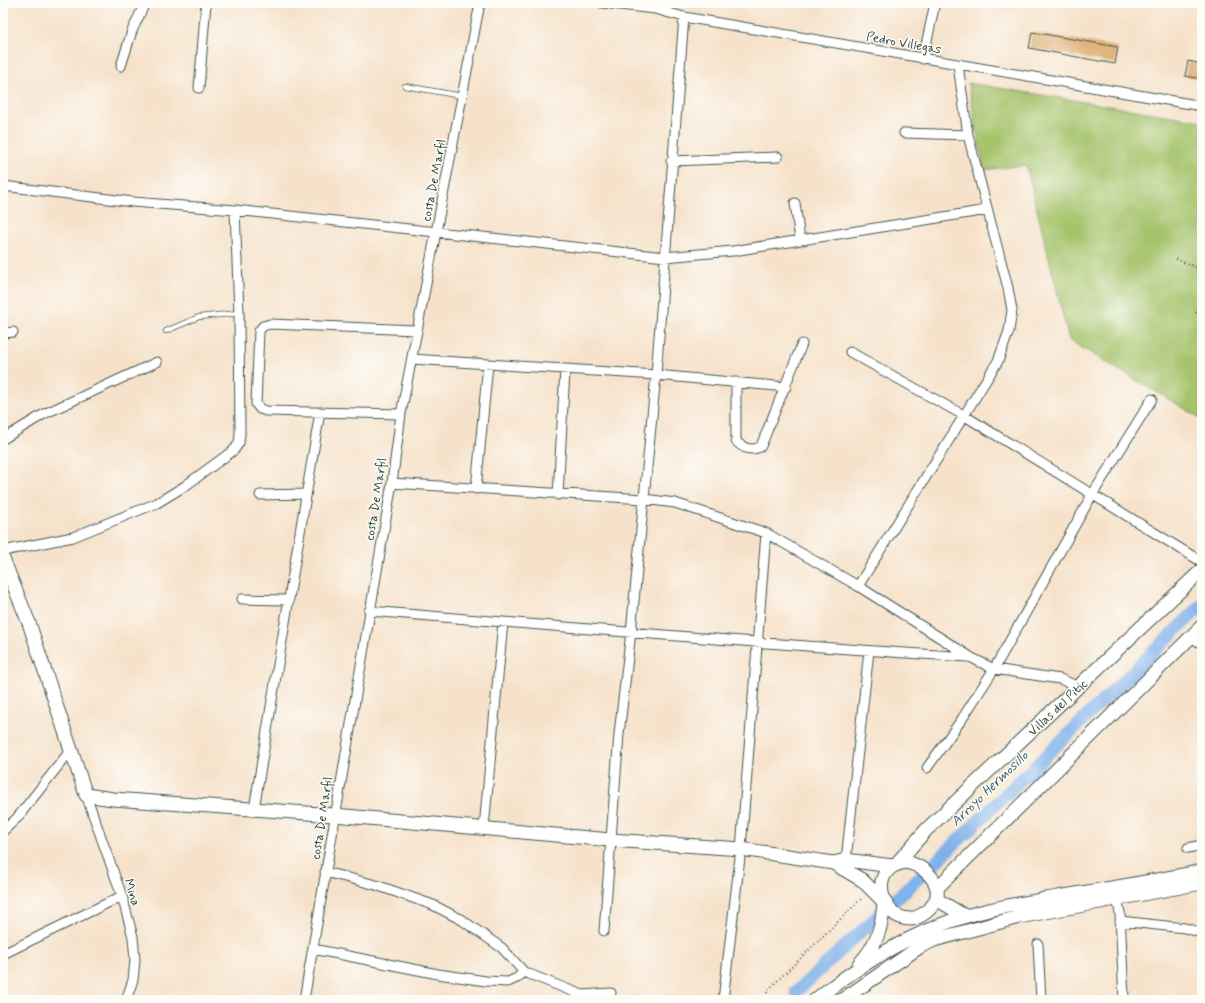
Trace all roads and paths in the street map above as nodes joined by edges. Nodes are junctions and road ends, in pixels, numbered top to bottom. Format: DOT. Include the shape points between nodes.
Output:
graph roads {
  1 [pos="145,3"];
  2 [pos="206,3"];
  3 [pos="480,3"];
  4 [pos="602,3"];
  5 [pos="935,3"];
  6 [pos="655,6"];
  7 [pos="684,17"];
  8 [pos="924,59"];
  9 [pos="958,65"];
  10 [pos="121,66"];
  11 [pos="405,86"];
  12 [pos="199,88"];
  13 [pos="462,96"];
  14 [pos="1202,106"];
  15 [pos="904,133"];
  16 [pos="968,135"];
  17 [pos="778,158"];
  18 [pos="671,161"];
  19 [pos="3,186"];
  20 [pos="795,203"];
  21 [pos="236,210"];
  22 [pos="987,210"];
  23 [pos="436,232"];
  24 [pos="800,240"];
  25 [pos="664,257"];
  26 [pos="1176,260"];
  27 [pos="1200,269"];
  28 [pos="1202,299"];
  29 [pos="1196,313"];
  30 [pos="239,314"];
  31 [pos="416,330"];
  32 [pos="166,331"];
  33 [pos="13,332"];
  34 [pos="3,333"];
  35 [pos="802,344"];
  36 [pos="850,352"];
  37 [pos="412,359"];
  38 [pos="157,362"];
  39 [pos="488,364"];
  40 [pos="565,370"];
  41 [pos="656,375"];
  42 [pos="736,382"];
  43 [pos="786,387"];
  44 [pos="1152,399"];
  45 [pos="320,412"];
  46 [pos="401,414"];
  47 [pos="965,416"];
  48 [pos="3,438"];
  49 [pos="392,483"];
  50 [pos="476,489"];
  51 [pos="305,494"];
  52 [pos="260,495"];
  53 [pos="558,495"];
  54 [pos="1092,495"];
  55 [pos="644,499"];
  56 [pos="766,533"];
  57 [pos="3,551"];
  58 [pos="3,559"];
  59 [pos="1202,562"];
  60 [pos="1202,570"];
  61 [pos="858,586"];
  62 [pos="242,598"];
  63 [pos="287,600"];
  64 [pos="369,611"];
  65 [pos="503,622"];
  66 [pos="1202,626"];
  67 [pos="631,632"];
  68 [pos="1191,637"];
  69 [pos="759,644"];
  70 [pos="1202,644"];
  71 [pos="869,651"];
  72 [pos="970,657"];
  73 [pos="994,669"];
  74 [pos="1079,687"];
  75 [pos="70,751"];
  76 [pos="926,768"];
  77 [pos="86,795"];
  78 [pos="254,809"];
  79 [pos="334,815"];
  80 [pos="484,828"];
  81 [pos="3,831"];
  82 [pos="610,840"];
  83 [pos="1202,845"];
  84 [pos="1188,848"];
  85 [pos="742,849"];
  86 [pos="846,860"];
  87 [pos="833,863"];
  88 [pos="895,865"];
  89 [pos="325,872"];
  90 [pos="1202,872"];
  91 [pos="1202,883"];
  92 [pos="1114,887"];
  93 [pos="872,888"];
  94 [pos="122,896"];
  95 [pos="935,898"];
  96 [pos="1118,900"];
  97 [pos="887,907"];
  98 [pos="964,916"];
  99 [pos="1120,921"];
  100 [pos="604,931"];
  101 [pos="1202,933"];
  102 [pos="934,934"];
  103 [pos="917,942"];
  104 [pos="1038,944"];
  105 [pos="313,949"];
  106 [pos="3,954"];
  107 [pos="524,972"];
  108 [pos="846,976"];
  109 [pos="611,993"];
  110 [pos="126,1000"];
  111 [pos="304,1000"];
  112 [pos="723,1000"];
  113 [pos="763,1000"];
  114 [pos="815,1000"];
  115 [pos="842,1000"];
  116 [pos="1041,1000"];
  117 [pos="1124,1000"];
  1 -- 10 [label="street" via="132,31"];
  2 -- 12 [label="street"];
  3 -- 13 [label="street, costa De Marfil"];
  4 -- 6 [label="street, Pedro Villegas"];
  5 -- 8 [label="street"];
  6 -- 7 [label="street, Pedro Villegas"];
  7 -- 8 [label="street, Pedro Villegas"];
  7 -- 18 [label="street"];
  8 -- 9 [label="street, Pedro Villegas"];
  9 -- 14 [label="street, Pedro Villegas"];
  9 -- 16 [label="street"];
  11 -- 13 [label="lane"];
  13 -- 23 [label="street, costa De Marfil"];
  15 -- 16 [label="street"];
  16 -- 22 [label="street"];
  17 -- 18 [label="street"];
  18 -- 25 [label="street"];
  19 -- 21 [label="street" via="133,202"];
  20 -- 24 [label="street"];
  21 -- 23 [label="street"];
  21 -- 30 [label="street"];
  22 -- 24 [label="street"];
  22 -- 47 [label="street" via="1012,310 1009,331 998,361"];
  23 -- 25 [label="street"];
  23 -- 31 [label="street, costa De Marfil"];
  24 -- 25 [label="street" via="733,251"];
  25 -- 41 [label="street"];
  26 -- 27 [label="path"];
  28 -- 29 [label="path"];
  30 -- 32 [label="lane" via="199,317"];
  30 -- 57 [label="street" via="240,434 239,443 234,450 157,503 73,537"];
  31 -- 37 [label="street, costa De Marfil"];
  31 -- 45 [label="street" via="300,324 263,326 259,331 256,404 266,411"];
  33 -- 34 [label="street"];
  35 -- 43 [label="street"];
  36 -- 47 [label="street"];
  37 -- 39 [label="street"];
  37 -- 46 [label="street, costa De Marfil"];
  38 -- 48 [label="street" via="44,414"];
  39 -- 40 [label="street"];
  39 -- 50 [label="street"];
  40 -- 41 [label="street"];
  40 -- 53 [label="street"];
  41 -- 42 [label="street"];
  41 -- 55 [label="street"];
  42 -- 43 [label="street"];
  42 -- 43 [label="street" via="736,441 751,450 761,446"];
  44 -- 54 [label="street"];
  45 -- 46 [label="street"];
  45 -- 51 [label="street"];
  46 -- 49 [label="street, costa De Marfil"];
  47 -- 54 [label="street"];
  47 -- 61 [label="street"];
  49 -- 50 [label="street"];
  49 -- 64 [label="street, costa De Marfil"];
  50 -- 53 [label="street"];
  51 -- 52 [label="street"];
  51 -- 63 [label="street"];
  53 -- 55 [label="street"];
  54 -- 59 [label="street"];
  54 -- 73 [label="street"];
  55 -- 56 [label="street" via="675,503"];
  55 -- 67 [label="street"];
  56 -- 61 [label="street"];
  56 -- 69 [label="street"];
  58 -- 75 [label="street" via="29,623"];
  60 -- 74 [label="street, Villas del Pitic"];
  61 -- 72 [label="street"];
  62 -- 63 [label="street"];
  63 -- 78 [label="street"];
  64 -- 65 [label="street"];
  64 -- 79 [label="street, costa De Marfil"];
  65 -- 67 [label="street"];
  65 -- 80 [label="street"];
  66 -- 68 [label="street"];
  67 -- 69 [label="street"];
  67 -- 82 [label="street"];
  68 -- 70 [label="street"];
  68 -- 95 [label="street"];
  69 -- 71 [label="street"];
  69 -- 85 [label="street"];
  71 -- 72 [label="street"];
  71 -- 86 [label="street"];
  72 -- 73 [label="street"];
  73 -- 74 [label="street" via="1060,680"];
  73 -- 76 [label="street"];
  74 -- 88 [label="street, Villas del Pitic" via="927,829"];
  75 -- 77 [label="street"];
  75 -- 81 [label="street" via="17,818"];
  77 -- 78 [label="street"];
  77 -- 94 [label="street, Mina"];
  78 -- 79 [label="street"];
  79 -- 80 [label="street"];
  79 -- 89 [label="street, costa De Marfil"];
  80 -- 82 [label="street"];
  82 -- 85 [label="street"];
  82 -- 100 [label="street"];
  83 -- 84 [label="street"];
  85 -- 87 [label="street"];
  85 -- 112 [label="street"];
  86 -- 87 [label="street"];
  86 -- 88 [label="street"];
  87 -- 93 [label="street"];
  88 -- 95 [label="street" via="906,862 927,872"];
  88 -- 97 [label="street" via="882,882 881,892"];
  89 -- 105 [label="street, costa De Marfil"];
  89 -- 107 [label="street" via="376,885 433,906 462,920 502,948"];
  90 -- 92 [label="street"];
  91 -- 96 [label="street"];
  92 -- 96 [label="street"];
  92 -- 98 [label="street"];
  93 -- 97 [label="street"];
  93 -- 113 [label="path" via="769,989"];
  94 -- 106 [label="street"];
  94 -- 110 [label="street, Mina" via="133,937 135,960 133,980"];
  95 -- 97 [label="street" via="917,917 904,918"];
  95 -- 98 [label="street"];
  95 -- 102 [label="street"];
  96 -- 99 [label="street"];
  96 -- 102 [label="street"];
  97 -- 103 [label="street"];
  97 -- 108 [label="street" via="878,936 867,956"];
  98 -- 102 [label="street"];
  99 -- 101 [label="street" via="1185,928"];
  99 -- 117 [label="street"];
  102 -- 103 [label="street"];
  103 -- 108 [label="street" via="889,949"];
  103 -- 115 [label="street"];
  104 -- 116 [label="street"];
  105 -- 107 [label="street" via="486,981 508,982"];
  105 -- 111 [label="street, costa De Marfil"];
  107 -- 109 [label="street" via="582,995"];
  108 -- 114 [label="street"];
}
